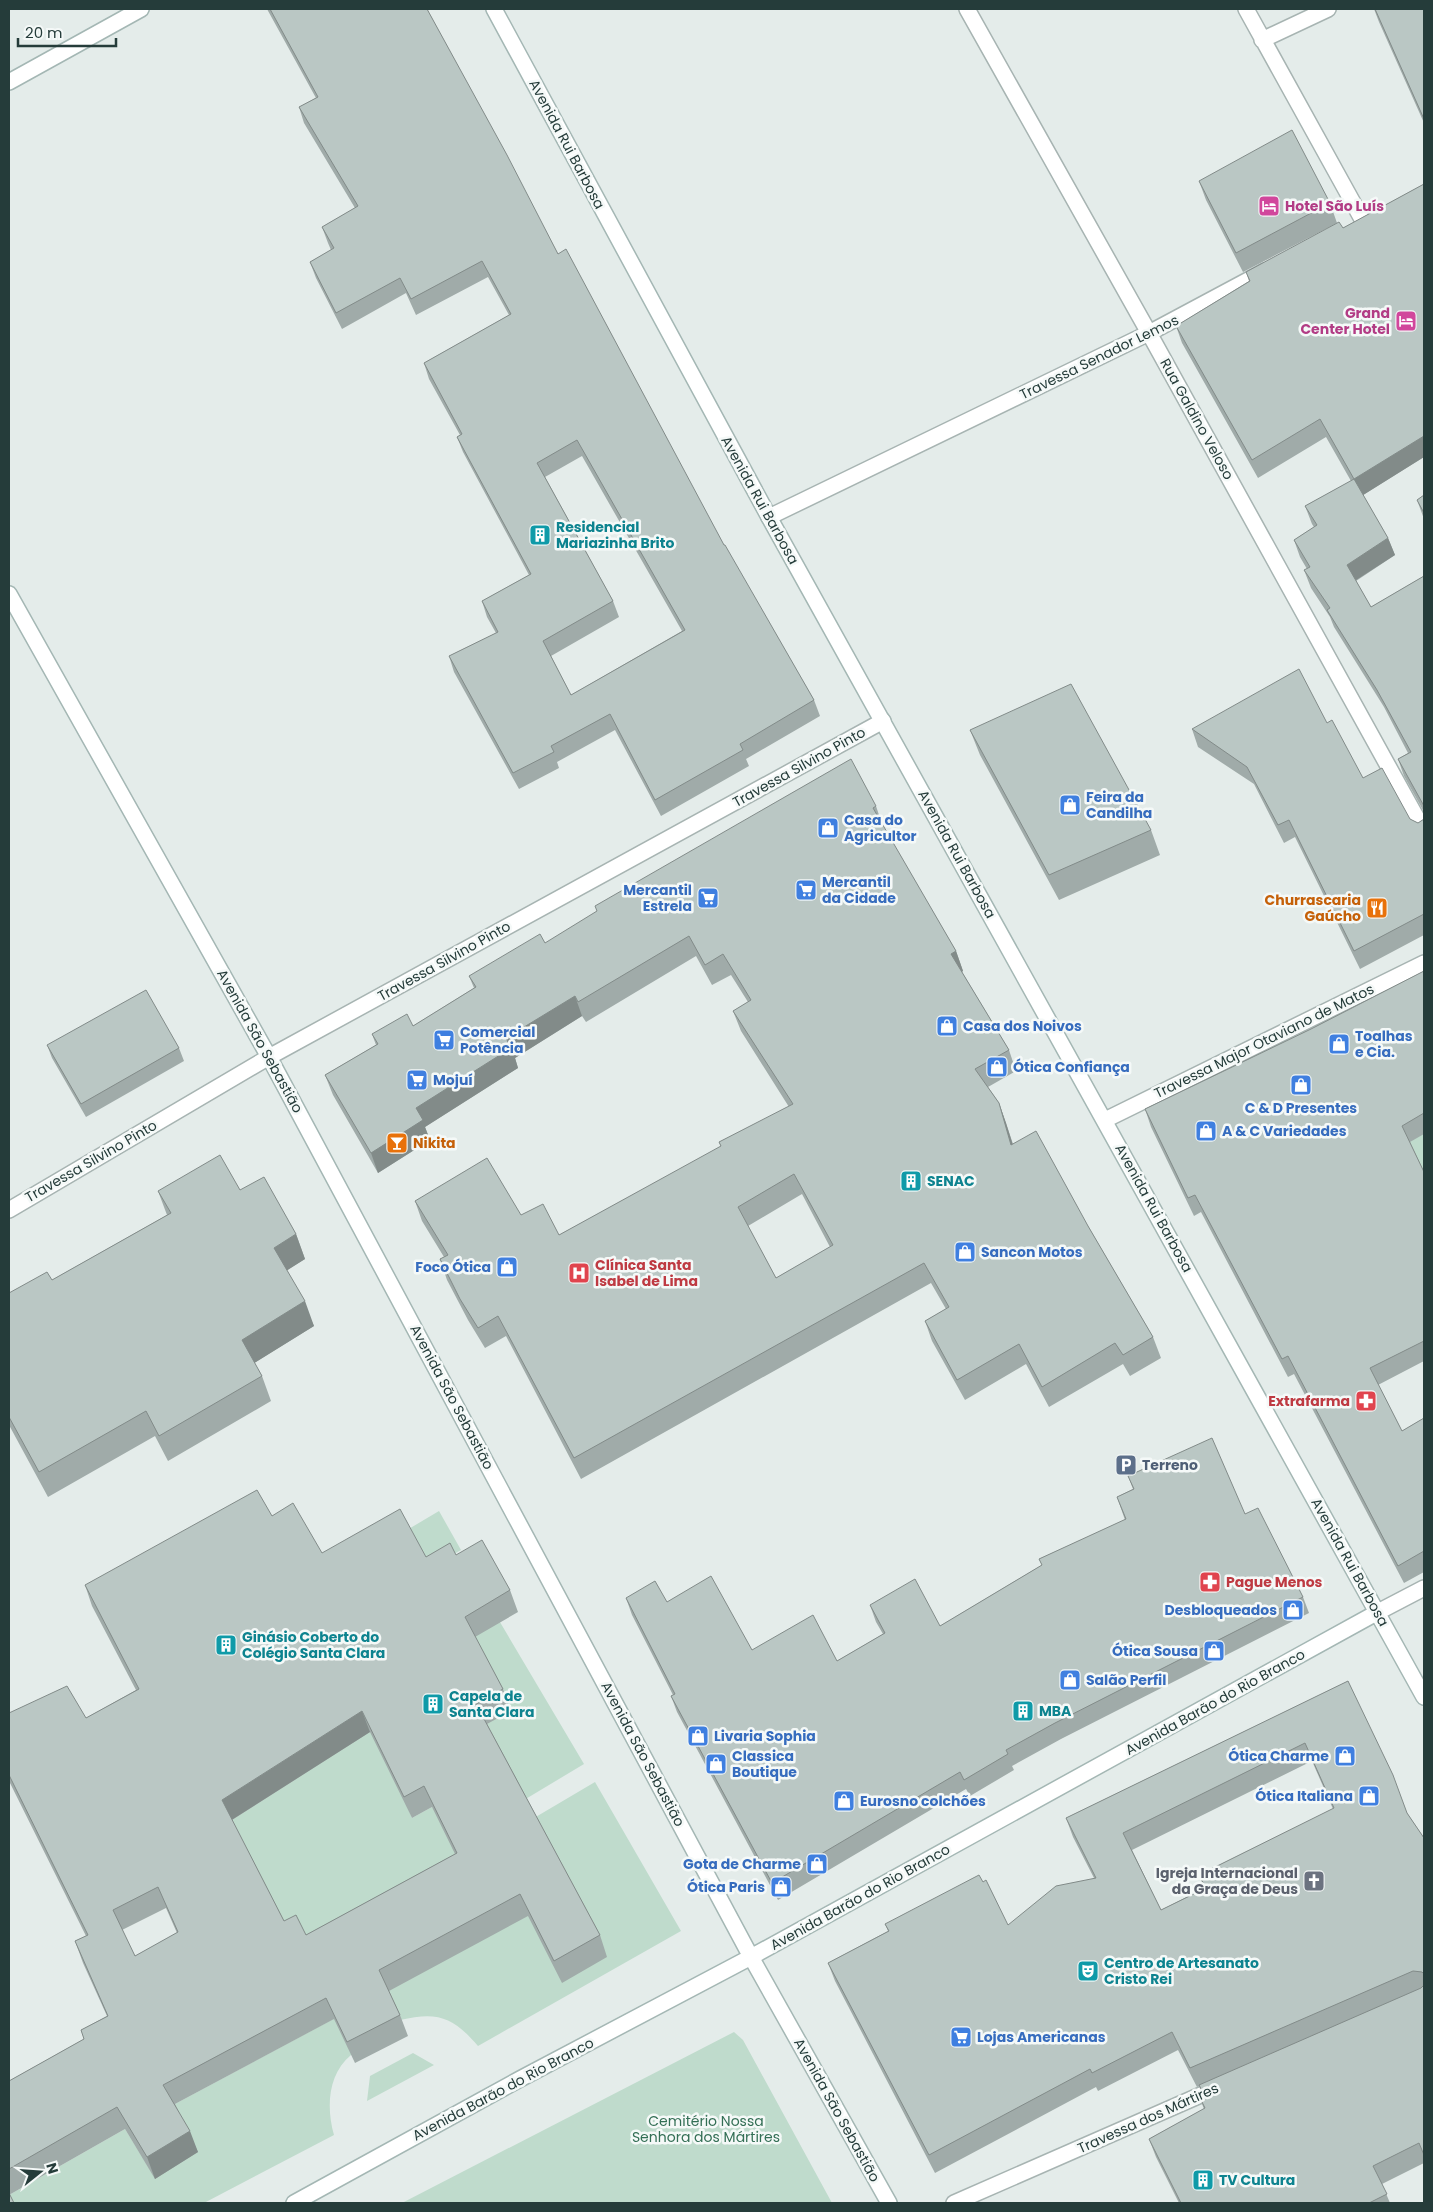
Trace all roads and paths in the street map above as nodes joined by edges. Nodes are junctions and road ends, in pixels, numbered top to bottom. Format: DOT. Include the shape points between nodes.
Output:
graph roads {
  1 [pos="141,9"];
  2 [pos="494,9"];
  3 [pos="967,9"];
  4 [pos="1246,9"];
  5 [pos="1328,9"];
  6 [pos="1262,40"];
  7 [pos="9,82"];
  8 [pos="1378,211"];
  9 [pos="1362,219"];
  10 [pos="1345,228"];
  11 [pos="1277,265"];
  12 [pos="1149,333"];
  13 [pos="769,517"];
  14 [pos="9,594"];
  15 [pos="883,721"];
  16 [pos="1424,831"];
  17 [pos="1424,963"];
  18 [pos="270,1056"];
  19 [pos="1104,1120"];
  20 [pos="9,1210"];
  21 [pos="1424,1588"];
  22 [pos="1378,1612"];
  23 [pos="1424,1697"];
  24 [pos="752,1957"];
  25 [pos="1234,2081"];
  26 [pos="294,2203"];
  27 [pos="890,2203"];
  28 [pos="954,2203"];
  1 -- 7 [label="main road"];
  2 -- 13 [label="main road, Avenida Rui Barbosa"];
  3 -- 12 [label="main road, Rua Galdino Veloso"];
  4 -- 6 [label="main road"];
  5 -- 6 [label="main road"];
  6 -- 9 [label="main road"];
  8 -- 9 [label="main road"];
  9 -- 10 [label="main road"];
  11 -- 12 [label="main road, Travessa Senador Lemos"];
  12 -- 13 [label="main road, Travessa Senador Lemos"];
  12 -- 16 [label="main road, Rua Galdino Veloso"];
  13 -- 15 [label="main road, Avenida Rui Barbosa"];
  14 -- 18 [label="main road, Avenida São Sebastião"];
  15 -- 18 [label="main road, Travessa Silvino Pinto"];
  15 -- 19 [label="main road, Avenida Rui Barbosa"];
  17 -- 19 [label="main road, Travessa Major Otaviano de Matos"];
  18 -- 20 [label="main road, Travessa Silvino Pinto"];
  18 -- 24 [label="main road, Avenida São Sebastião"];
  19 -- 22 [label="main road, Avenida Rui Barbosa"];
  21 -- 22 [label="main road, Avenida Barão do Rio Branco"];
  22 -- 23 [label="main road, Avenida Rui Barbosa"];
  22 -- 24 [label="main road, Avenida Barão do Rio Branco"];
  24 -- 26 [label="main road, Avenida Barão do Rio Branco" via="497,2091"];
  24 -- 27 [label="main road, Avenida São Sebastião"];
  25 -- 28 [label="main road, Travessa dos Mártires"];
}
